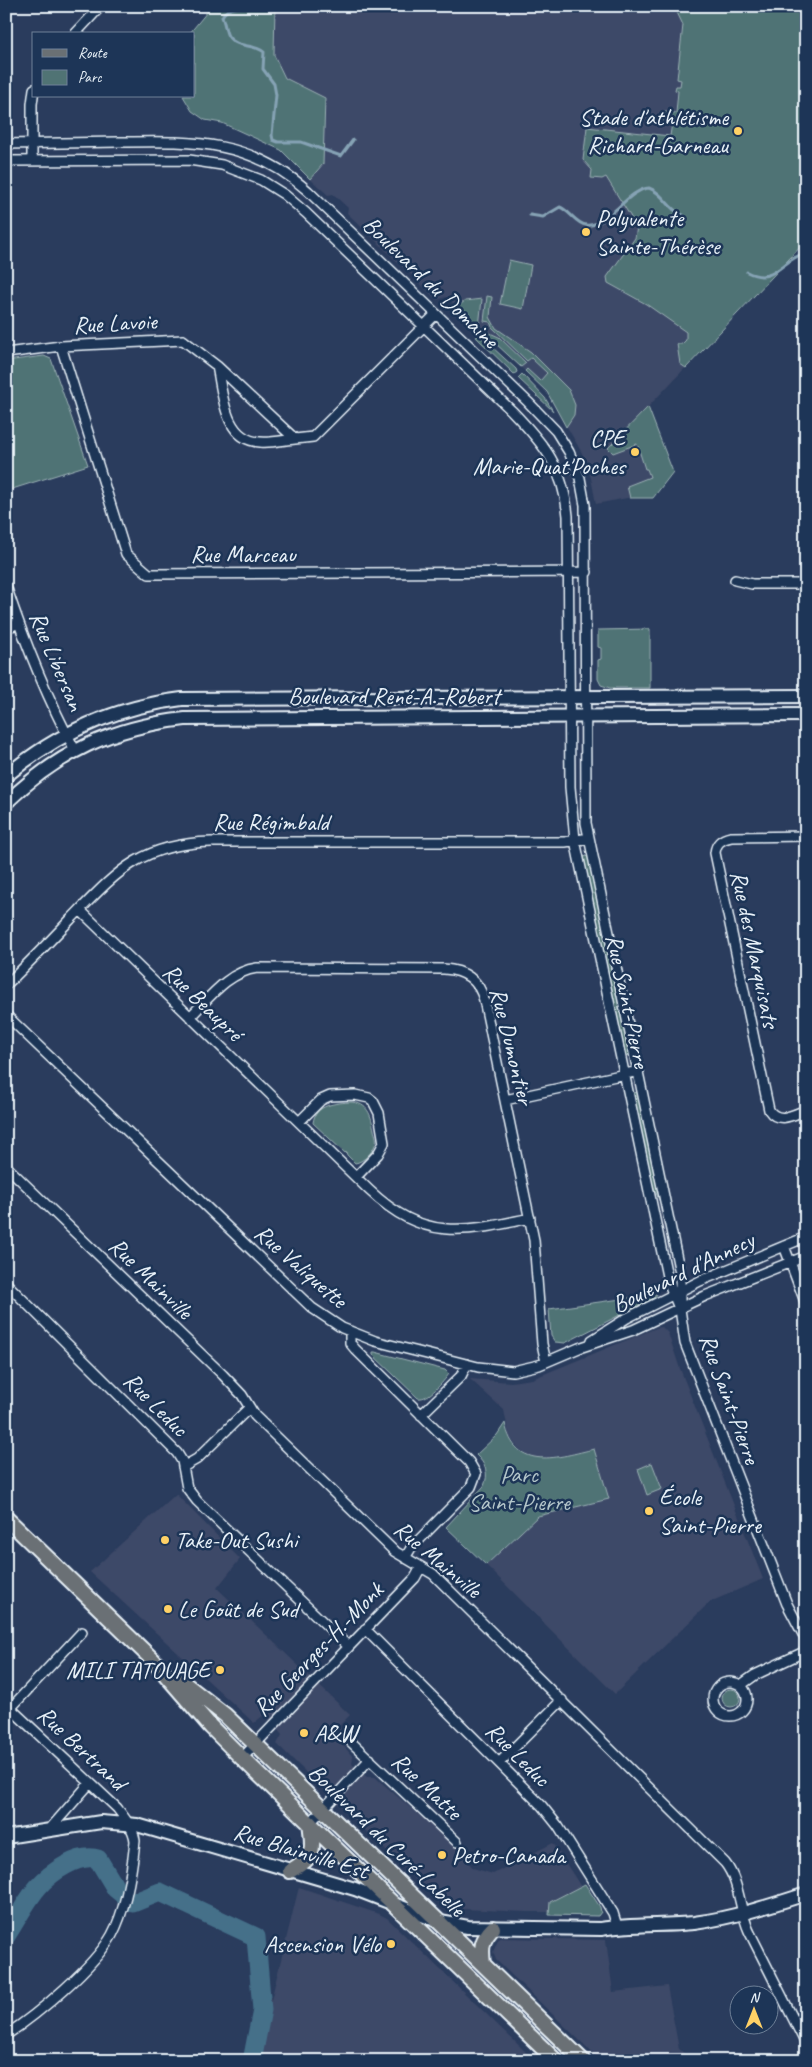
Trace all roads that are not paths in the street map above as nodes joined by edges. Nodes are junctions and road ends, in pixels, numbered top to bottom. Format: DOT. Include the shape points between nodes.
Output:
graph roads {
  1 [pos="101,6"];
  2 [pos="77,32"];
  3 [pos="33,98"];
  4 [pos="6,144"];
  5 [pos="32,144"];
  6 [pos="6,161"];
  7 [pos="32,161"];
  8 [pos="436,314"];
  9 [pos="424,327"];
  10 [pos="61,346"];
  11 [pos="6,353"];
  12 [pos="217,366"];
  13 [pos="295,438"];
  14 [pos="569,572"];
  15 [pos="586,572"];
  16 [pos="735,580"];
  17 [pos="806,584"];
  18 [pos="6,586"];
  19 [pos="18,623"];
  20 [pos="6,629"];
  21 [pos="806,696"];
  22 [pos="569,697"];
  23 [pos="586,697"];
  24 [pos="806,715"];
  25 [pos="570,716"];
  26 [pos="585,716"];
  27 [pos="66,733"];
  28 [pos="75,750"];
  29 [pos="6,776"];
  30 [pos="6,803"];
  31 [pos="806,836"];
  32 [pos="589,838"];
  33 [pos="575,840"];
  34 [pos="80,910"];
  35 [pos="6,985"];
  36 [pos="6,1015"];
  37 [pos="190,1017"];
  38 [pos="638,1071"];
  39 [pos="624,1075"];
  40 [pos="505,1100"];
  41 [pos="806,1110"];
  42 [pos="299,1122"];
  43 [pos="6,1166"];
  44 [pos="356,1177"];
  45 [pos="530,1218"];
  46 [pos="806,1237"];
  47 [pos="784,1246"];
  48 [pos="806,1256"];
  49 [pos="790,1262"];
  50 [pos="6,1283"];
  51 [pos="677,1293"];
  52 [pos="806,1304"];
  53 [pos="680,1309"];
  54 [pos="350,1332"];
  55 [pos="580,1348"];
  56 [pos="546,1362"];
  57 [pos="467,1364"];
  58 [pos="249,1408"];
  59 [pos="421,1415"];
  60 [pos="183,1467"];
  61 [pos="6,1518"];
  62 [pos="405,1558"];
  63 [pos="421,1567"];
  64 [pos="364,1629"];
  65 [pos="82,1632"];
  66 [pos="806,1640"];
  67 [pos="348,1646"];
  68 [pos="806,1651"];
  69 [pos="153,1660"];
  70 [pos="741,1685"];
  71 [pos="562,1700"];
  72 [pos="8,1708"];
  73 [pos="350,1741"];
  74 [pos="255,1744"];
  75 [pos="242,1758"];
  76 [pos="370,1759"];
  77 [pos="499,1763"];
  78 [pos="90,1783"];
  79 [pos="323,1809"];
  80 [pos="128,1823"];
  81 [pos="310,1823"];
  82 [pos="48,1830"];
  83 [pos="6,1837"];
  84 [pos="457,1842"];
  85 [pos="290,1871"];
  86 [pos="404,1887"];
  87 [pos="806,1894"];
  88 [pos="390,1901"];
  89 [pos="742,1914"];
  90 [pos="440,1922"];
  91 [pos="617,1926"];
  92 [pos="493,1928"];
  93 [pos="426,1936"];
  94 [pos="483,1964"];
  95 [pos="6,2035"];
  96 [pos="806,2044"];
  97 [pos="556,2061"];
  98 [pos="583,2061"];
  1 -- 2 [label="street"];
  3 -- 5 [label="street"];
  4 -- 5 [label="street, Boulevard du Domaine"];
  5 -- 7 [label="street"];
  5 -- 8 [label="street, Boulevard du Domaine" via="184,142 225,147 253,156 300,184"];
  6 -- 7 [label="street, Boulevard du Domaine"];
  7 -- 9 [label="street, Boulevard du Domaine" via="189,160 242,171 285,195"];
  8 -- 9 [label="street"];
  8 -- 15 [label="street, Boulevard du Domaine" via="540,413 569,452 580,478 585,505"];
  9 -- 13 [label="street" via="313,438"];
  9 -- 14 [label="street, Boulevard du Domaine" via="526,425 553,459 567,505"];
  10 -- 11 [label="street, Rue Lavoie"];
  10 -- 12 [label="street, Rue Lavoie" via="183,340"];
  10 -- 14 [label="street, Rue Marceau" via="126,554 149,574"];
  12 -- 13 [label="street, Rue Lavoie"];
  12 -- 13 [label="street" via="229,422 243,438 261,442"];
  14 -- 15 [label="street, Rue Marceau"];
  14 -- 22 [label="street, Boulevard du Domaine"];
  15 -- 23 [label="street, Boulevard du Domaine"];
  16 -- 17 [label="street" via="752,584"];
  18 -- 19 [label="street, Rue Libersan"];
  19 -- 20 [label="street"];
  19 -- 27 [label="street, Rue Libersan"];
  21 -- 23 [label="street, Boulevard René-A.-Robert"];
  22 -- 23 [label="street, Boulevard René-A.-Robert"];
  22 -- 25 [label="street, Rue Saint-Pierre"];
  22 -- 27 [label="street, Boulevard René-A.-Robert" via="182,699 115,712"];
  23 -- 26 [label="street, Rue Saint-Pierre"];
  24 -- 26 [label="street, Boulevard René-A.-Robert"];
  25 -- 26 [label="street, Boulevard René-A.-Robert"];
  25 -- 28 [label="street, Boulevard René-A.-Robert" via="185,718 130,728"];
  25 -- 33 [label="street, Rue Saint-Pierre" via="571,806"];
  26 -- 32 [label="street, Rue Saint-Pierre" via="585,812"];
  27 -- 28 [label="street, Rue Libersan"];
  27 -- 29 [label="street, Boulevard René-A.-Robert"];
  28 -- 30 [label="street, Boulevard René-A.-Robert" via="44,769"];
  31 -- 41 [label="street, Rue des Marquisats" via="730,837 720,841 715,854 769,1110 774,1117 780,1118"];
  32 -- 33 [label="street, Rue Régimbald"];
  32 -- 38 [label="street, Rue Saint-Pierre"];
  33 -- 34 [label="street, Rue Régimbald" via="183,844 154,852 129,864"];
  33 -- 39 [label="street, Rue Saint-Pierre"];
  34 -- 35 [label="street, Rue Régimbald"];
  34 -- 37 [label="street, Rue Beaupré"];
  36 -- 54 [label="street, Rue Valiquette" via="305,1302"];
  37 -- 40 [label="street, Rue Dumontier" via="227,981 253,969 455,970 474,980 483,994"];
  37 -- 42 [label="street, Rue Beaupré"];
  38 -- 39 [label="street"];
  38 -- 51 [label="street, Rue Saint-Pierre" via="680,1273"];
  39 -- 40 [label="street"];
  39 -- 51 [label="street, Rue Saint-Pierre" via="668,1281"];
  40 -- 45 [label="street, Rue Dumontier"];
  42 -- 44 [label="street, Rue Beaupré"];
  42 -- 44 [label="street" via="321,1100 330,1096 355,1095 373,1101 379,1113 384,1143"];
  43 -- 58 [label="street, Rue Mainville" via="223,1375 242,1395"];
  44 -- 45 [label="street, Rue Beaupré" via="394,1212 445,1229 467,1230"];
  45 -- 56 [label="street, Rue Dumontier"];
  46 -- 47 [label="street, Boulevard d'Annecy"];
  47 -- 49 [label="street"];
  47 -- 51 [label="street, Boulevard d'Annecy" via="700,1280"];
  48 -- 49 [label="street, Boulevard d'Annecy"];
  49 -- 52 [label="street"];
  49 -- 53 [label="street, Boulevard d'Annecy"];
  50 -- 60 [label="street, Rue Leduc" via="178,1453"];
  51 -- 53 [label="street, Rue Saint-Pierre"];
  51 -- 55 [label="street, Boulevard d'Annecy" via="627,1318"];
  53 -- 55 [label="street, Boulevard d'Annecy"];
  53 -- 66 [label="street, Rue Saint-Pierre" via="689,1356 787,1604"];
  54 -- 57 [label="street, Boulevard d'Annecy"];
  54 -- 59 [label="street, Rue Valiquette" via="350,1343 354,1349"];
  55 -- 56 [label="street, Boulevard d'Annecy"];
  56 -- 57 [label="street, Boulevard d'Annecy" via="507,1372"];
  57 -- 59 [label="street" via="460,1376"];
  58 -- 60 [label="street" via="190,1465"];
  58 -- 62 [label="street, Rue Mainville" via="391,1549"];
  59 -- 62 [label="street, Rue Valiquette" via="469,1462 476,1470 476,1477 472,1487"];
  60 -- 67 [label="street, Rue Leduc" via="187,1488 197,1501"];
  61 -- 69 [label="main road, Boulevard du Curé-Labelle"];
  62 -- 63 [label="street, Rue Mainville"];
  63 -- 64 [label="street, Rue Georges-H.-Monk" via="415,1578"];
  63 -- 71 [label="street, Rue Mainville" via="433,1574"];
  64 -- 67 [label="street, Rue Georges-H.-Monk"];
  64 -- 77 [label="street, Rue Leduc"];
  65 -- 72 [label="street"];
  67 -- 74 [label="street, Rue Georges-H.-Monk"];
  68 -- 70 [label="street"];
  69 -- 74 [label="main road, Boulevard du Curé-Labelle" via="225,1715"];
  69 -- 75 [label="main road, Boulevard du Curé-Labelle"];
  71 -- 77 [label="street"];
  71 -- 89 [label="street, Rue Mainville" via="725,1863 734,1878"];
  72 -- 78 [label="street, Rue Bertrand"];
  73 -- 76 [label="street, Rue Matte"];
  74 -- 75 [label="street, Rue Georges-H.-Monk"];
  74 -- 79 [label="main road, Boulevard du Curé-Labelle"];
  75 -- 81 [label="main road, Boulevard du Curé-Labelle"];
  76 -- 79 [label="street, Rue Matte"];
  76 -- 84 [label="street, Rue Matte"];
  77 -- 91 [label="street, Rue Leduc" via="558,1826 613,1913"];
  78 -- 80 [label="street, Rue Bertrand"];
  78 -- 82 [label="street"];
  79 -- 81 [label="street, Rue Matte"];
  79 -- 86 [label="main road, Boulevard du Curé-Labelle"];
  80 -- 82 [label="street, Rue Blainville Est" via="101,1822"];
  80 -- 85 [label="street, Rue Blainville Est"];
  80 -- 95 [label="street" via="135,1841 123,1905 112,1934 95,1958 55,1996"];
  81 -- 85 [label="main road" via="311,1853 305,1862"];
  81 -- 88 [label="main road, Boulevard du Curé-Labelle"];
  82 -- 83 [label="street, Rue Blainville Est"];
  85 -- 88 [label="street, Rue Blainville Est"];
  86 -- 88 [label="street"];
  86 -- 90 [label="main road, Boulevard du Curé-Labelle"];
  87 -- 89 [label="street, Rue Blainville Est"];
  88 -- 90 [label="street, Rue Blainville Est"];
  88 -- 93 [label="main road, Boulevard du Curé-Labelle"];
  89 -- 91 [label="street, Rue Blainville Est" via="692,1923"];
  89 -- 96 [label="street, Rue Mainville"];
  90 -- 92 [label="street, Rue Blainville Est"];
  90 -- 93 [label="street"];
  90 -- 94 [label="main road, Boulevard du Curé-Labelle"];
  91 -- 92 [label="street, Rue Blainville Est" via="601,1929"];
  92 -- 94 [label="main road" via="482,1942"];
  93 -- 97 [label="main road, Boulevard du Curé-Labelle"];
  94 -- 98 [label="main road, Boulevard du Curé-Labelle"];
}
